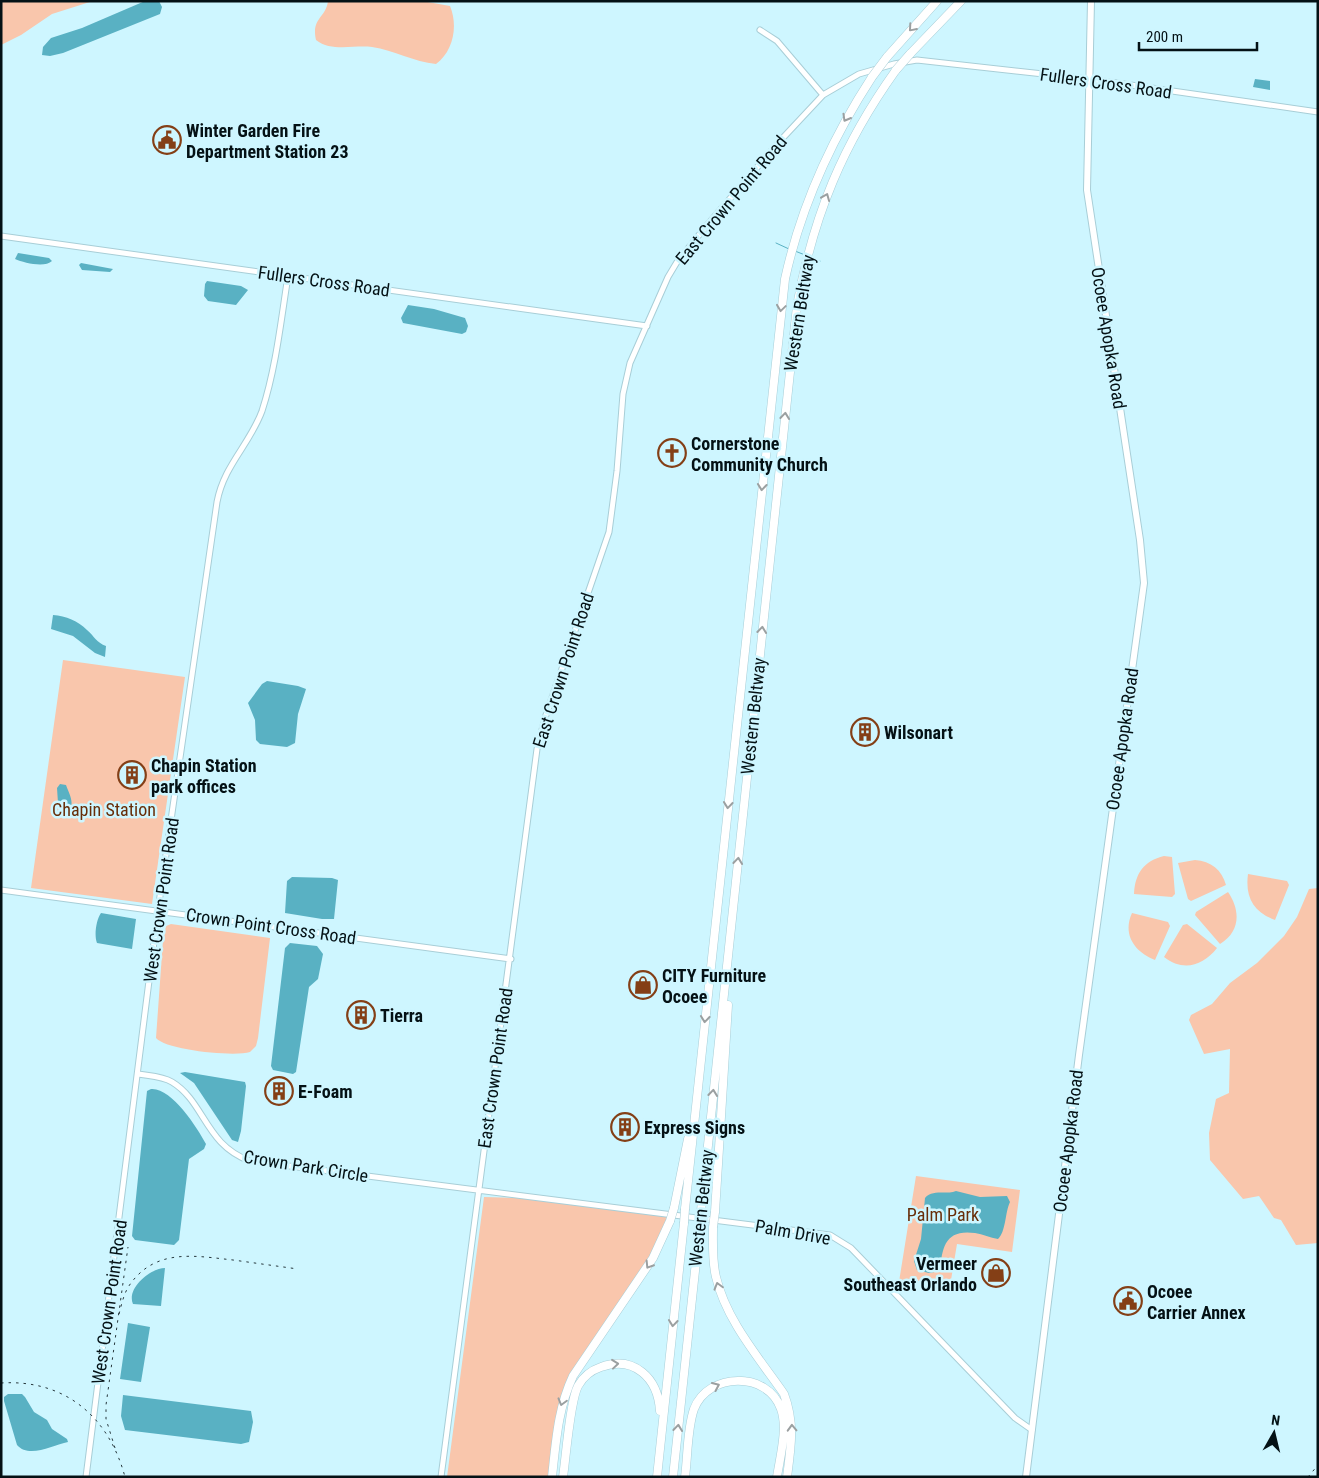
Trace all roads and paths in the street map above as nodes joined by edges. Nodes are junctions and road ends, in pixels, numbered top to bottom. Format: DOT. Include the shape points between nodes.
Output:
graph roads {
  1 [pos="937,1"];
  2 [pos="961,1"];
  3 [pos="1091,1"];
  4 [pos="760,30"];
  5 [pos="895,67"];
  6 [pos="1089,79"];
  7 [pos="823,95"];
  8 [pos="1318,112"];
  9 [pos="1,236"];
  10 [pos="288,276"];
  11 [pos="647,326"];
  12 [pos="1,890"];
  13 [pos="735,891"];
  14 [pos="158,910"];
  15 [pos="510,959"];
  16 [pos="701,1061"];
  17 [pos="138,1074"];
  18 [pos="478,1190"];
  19 [pos="661,1430"];
  20 [pos="1032,1430"];
  21 [pos="86,1477"];
  22 [pos="441,1477"];
  23 [pos="552,1477"];
  24 [pos="563,1477"];
  25 [pos="657,1477"];
  26 [pos="673,1477"];
  27 [pos="685,1477"];
  28 [pos="777,1477"];
  29 [pos="787,1477"];
  30 [pos="1026,1477"];
  1 -- 16 [label="highway, Western Beltway, one-way, bridge" via="872,77 827,153 790,260 776,347"];
  2 -- 5 [label="highway, Western Beltway, bridge"];
  3 -- 6 [label="main road, Ocoee Apopka Road"];
  4 -- 7 [label="street" via="778,41"];
  5 -- 6 [label="street, Fullers Cross Road" via="917,60"];
  5 -- 7 [label="street, East Crown Point Road" via="858,74"];
  13 -- 5 [label="highway, Western Beltway, one-way" via="792,345 804,265 824,199 847,148"];
  6 -- 8 [label="street, Fullers Cross Road"];
  6 -- 20 [label="main road, Ocoee Apopka Road" via="1087,190 1144,583 1079,1055"];
  7 -- 11 [label="street, East Crown Point Road" via="690,245 668,277"];
  9 -- 10 [label="street, Fullers Cross Road"];
  10 -- 11 [label="street, Fullers Cross Road"];
  10 -- 14 [label="street, West Crown Point Road" via="261,411 220,488"];
  11 -- 15 [label="street, East Crown Point Road" via="626,378 609,532 540,733"];
  12 -- 14 [label="street, Crown Point Cross Road"];
  26 -- 13 [label="highway, Western Beltway, one-way, bridge"];
  29 -- 13 [label="highway, one-way, bridge" via="793,1434 789,1407 784,1394 730,1314 721,1294 713,1259"];
  14 -- 15 [label="street, Crown Point Cross Road"];
  14 -- 17 [label="street, West Crown Point Road"];
  15 -- 18 [label="street, East Crown Point Road"];
  16 -- 19 [label="highway, Western Beltway, one-way, bridge"];
  16 -- 23 [label="highway, one-way, bridge" via="681,1179 670,1221 653,1258 573,1376 563,1397"];
  17 -- 18 [label="street, Crown Park Circle" via="160,1077 179,1087 226,1149 250,1160"];
  17 -- 21 [label="street, West Crown Point Road"];
  18 -- 20 [label="street, Palm Drive" via="830,1235 851,1248 1015,1418"];
  18 -- 22 [label="street, East Crown Point Road"];
  24 -- 19 [label="highway, one-way" via="578,1386 596,1369 623,1363 638,1368 649,1378 660,1404"];
  19 -- 25 [label="highway, Western Beltway"];
  20 -- 30 [label="main road, Ocoee Apopka Road"];
  27 -- 28 [label="highway, one-way" via="694,1408 708,1390 725,1382 744,1380 768,1389 781,1409"];
}
